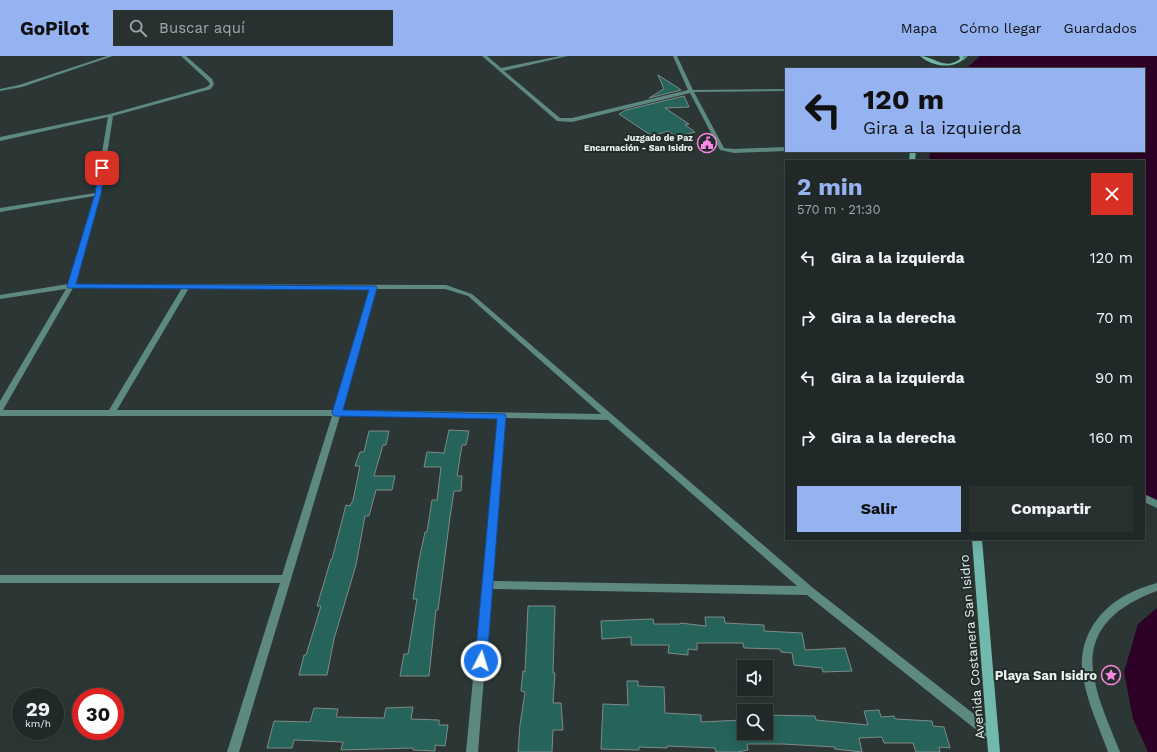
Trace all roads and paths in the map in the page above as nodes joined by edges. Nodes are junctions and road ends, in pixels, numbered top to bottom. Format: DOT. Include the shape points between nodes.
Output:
graph roads {
  1 [pos="111,56"];
  2 [pos="183,56"];
  3 [pos="484,56"];
  4 [pos="566,56"];
  5 [pos="675,56"];
  6 [pos="923,57"];
  7 [pos="963,57"];
  8 [pos="956,63"];
  9 [pos="932,68"];
  10 [pos="944,68"];
  11 [pos="500,70"];
  12 [pos="0,90"];
  13 [pos="785,90"];
  14 [pos="691,91"];
  15 [pos="110,115"];
  16 [pos="0,139"];
  17 [pos="785,149"];
  18 [pos="98,194"];
  19 [pos="0,210"];
  20 [pos="71,286"];
  21 [pos="186,288"];
  22 [pos="373,288"];
  23 [pos="0,297"];
  24 [pos="0,408"];
  25 [pos="0,413"];
  26 [pos="111,413"];
  27 [pos="337,413"];
  28 [pos="502,416"];
  29 [pos="608,417"];
  30 [pos="1145,498"];
  31 [pos="1157,504"];
  32 [pos="978,540"];
  33 [pos="0,579"];
  34 [pos="285,579"];
  35 [pos="488,585"];
  36 [pos="1157,587"];
  37 [pos="809,591"];
  38 [pos="993,736"];
  39 [pos="233,752"];
  40 [pos="472,752"];
  41 [pos="994,752"];
  42 [pos="1114,752"];
  1 -- 12 [label="street" via="20,86"];
  2 -- 15 [label="street" via="210,80 212,84 209,88"];
  3 -- 11 [label="street"];
  4 -- 11 [label="street"];
  5 -- 14 [label="street"];
  6 -- 8 [label="main road" via="943,64"];
  6 -- 9 [label="main road"];
  7 -- 8 [label="main road"];
  8 -- 10 [label="main road"];
  11 -- 14 [label="street" via="559,120 572,120"];
  13 -- 14 [label="street"];
  14 -- 17 [label="street" via="722,149"];
  15 -- 16 [label="street"];
  15 -- 18 [label="street"];
  18 -- 19 [label="street"];
  18 -- 20 [label="street"];
  20 -- 21 [label="street"];
  20 -- 23 [label="street"];
  20 -- 24 [label="street"];
  21 -- 22 [label="street"];
  21 -- 26 [label="street"];
  22 -- 27 [label="street"];
  22 -- 29 [label="street" via="446,287 470,295"];
  25 -- 26 [label="street"];
  26 -- 27 [label="street"];
  27 -- 28 [label="street"];
  27 -- 34 [label="street"];
  28 -- 29 [label="street"];
  28 -- 35 [label="street"];
  29 -- 37 [label="street"];
  30 -- 31 [label="street"];
  32 -- 38 [label="main road, Avenida Costanera San Isidro"];
  33 -- 34 [label="street"];
  34 -- 39 [label="street"];
  35 -- 37 [label="street"];
  35 -- 40 [label="street"];
  36 -- 42 [label="street" via="1131,596 1109,612 1094,634 1088,652 1087,668"];
  37 -- 38 [label="street"];
  38 -- 41 [label="main road, Avenida Costanera San Isidro"];
}
